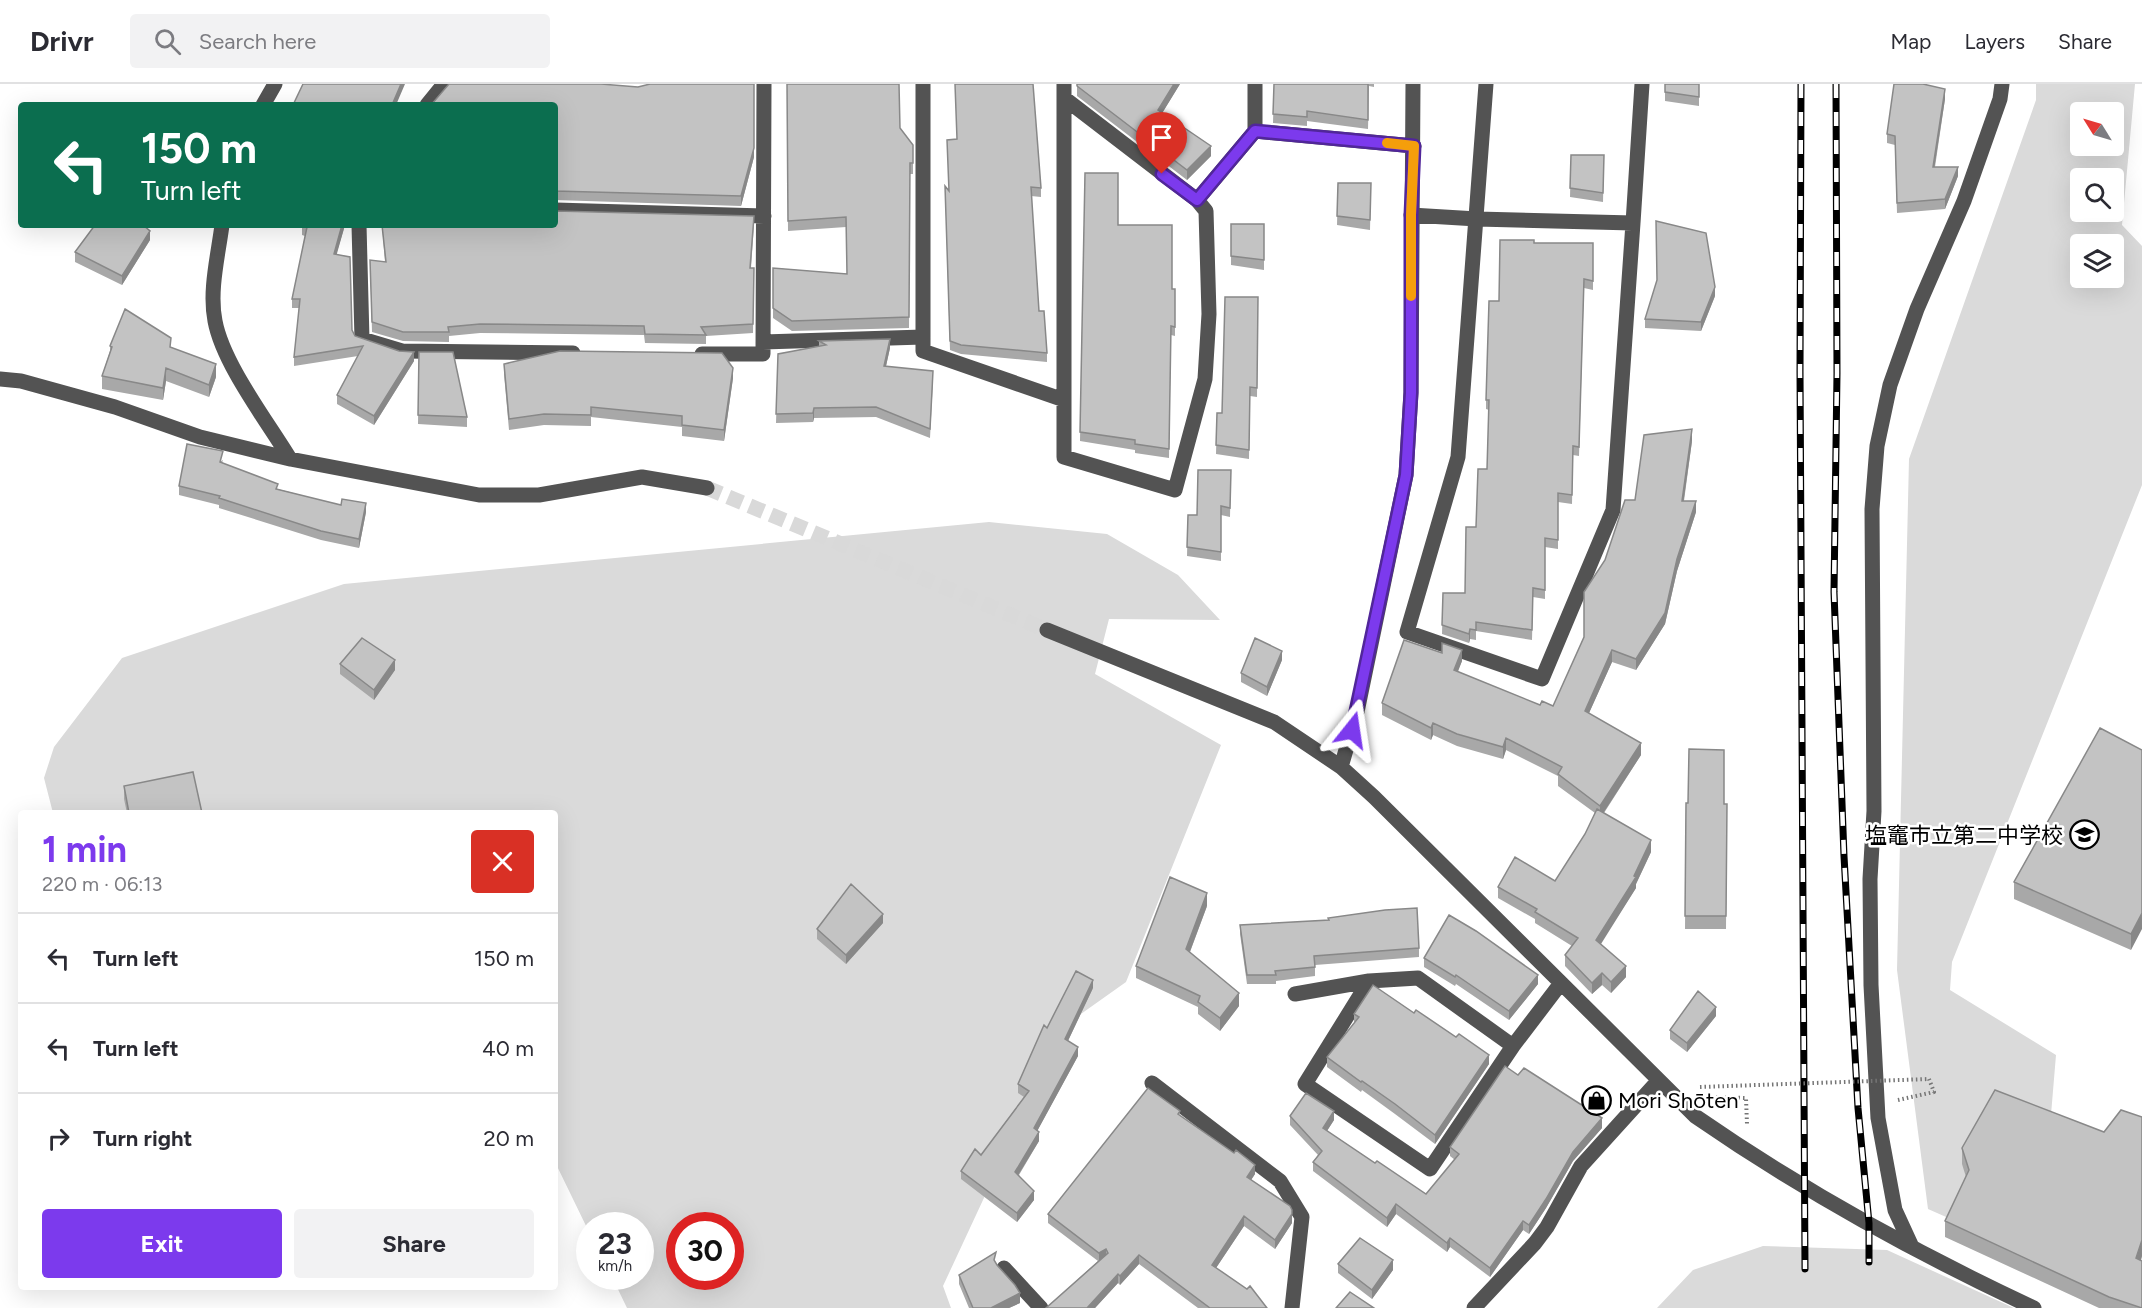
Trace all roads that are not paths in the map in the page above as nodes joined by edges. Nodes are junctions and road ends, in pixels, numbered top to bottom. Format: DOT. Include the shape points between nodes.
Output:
graph roads {
  1 [pos="275,84"];
  2 [pos="444,84"];
  3 [pos="764,84"];
  4 [pos="923,84"];
  5 [pos="1255,84"];
  6 [pos="1413,84"];
  7 [pos="1486,84"];
  8 [pos="1642,84"];
  9 [pos="2002,84"];
  10 [pos="1064,91"];
  11 [pos="265,102"];
  12 [pos="429,102"];
  13 [pos="1255,131"];
  14 [pos="1414,146"];
  15 [pos="1197,200"];
  16 [pos="558,210"];
  17 [pos="1411,215"];
  18 [pos="764,216"];
  19 [pos="1477,219"];
  20 [pos="1633,223"];
  21 [pos="222,228"];
  22 [pos="358,228"];
  23 [pos="923,337"];
  24 [pos="763,342"];
  25 [pos="588,353"];
  26 [pos="693,353"];
  27 [pos="0,379"];
  28 [pos="1064,400"];
  29 [pos="290,459"];
  30 [pos="707,488"];
  31 [pos="1047,630"];
  32 [pos="1341,767"];
  33 [pos="1369,981"];
  34 [pos="1561,983"];
  35 [pos="1295,994"];
  36 [pos="1513,1046"];
  37 [pos="1658,1081"];
  38 [pos="1152,1083"];
  39 [pos="1912,1247"];
  40 [pos="1004,1268"];
  41 [pos="1041,1308"];
  42 [pos="1292,1308"];
  43 [pos="1474,1308"];
  44 [pos="2034,1308"];
  1 -- 11 [label="street"];
  2 -- 12 [label="street"];
  3 -- 18 [label="street"];
  4 -- 23 [label="street"];
  5 -- 13 [label="street"];
  6 -- 14 [label="street"];
  7 -- 19 [label="street"];
  8 -- 20 [label="street"];
  9 -- 39 [label="street" via="2001,99 1964,201 1917,309 1890,385 1877,446 1872,509 1871,985 1878,1118 1895,1210"];
  10 -- 15 [label="street"];
  10 -- 28 [label="street"];
  13 -- 14 [label="street"];
  13 -- 15 [label="street"];
  14 -- 17 [label="street"];
  15 -- 28 [label="street" via="1206,211 1209,314 1205,379 1175,490 1064,457"];
  16 -- 18 [label="street"];
  17 -- 19 [label="street"];
  17 -- 32 [label="street" via="1411,393 1406,475 1357,712"];
  18 -- 24 [label="street"];
  19 -- 20 [label="street"];
  19 -- 20 [label="street" via="1458,457 1407,633 1542,679 1613,510"];
  21 -- 29 [label="street" via="214,298 222,345"];
  22 -- 25 [label="street" via="362,339 402,351"];
  23 -- 24 [label="street"];
  23 -- 28 [label="street" via="923,351"];
  24 -- 26 [label="street" via="763,354"];
  27 -- 29 [label="street" via="21,381 115,407 200,437"];
  29 -- 30 [label="street" via="479,495 539,495 642,477"];
  31 -- 32 [label="street" via="1274,722"];
  32 -- 34 [label="street"];
  33 -- 35 [label="street"];
  33 -- 36 [label="street" via="1419,978"];
  33 -- 36 [label="street" via="1305,1084 1430,1169"];
  34 -- 36 [label="street"];
  34 -- 37 [label="street"];
  37 -- 39 [label="street" via="1695,1116 1754,1157"];
  37 -- 43 [label="street" via="1581,1166 1535,1243"];
  38 -- 42 [label="street" via="1280,1181 1302,1217"];
  39 -- 44 [label="street"];
  40 -- 41 [label="street"];
}
